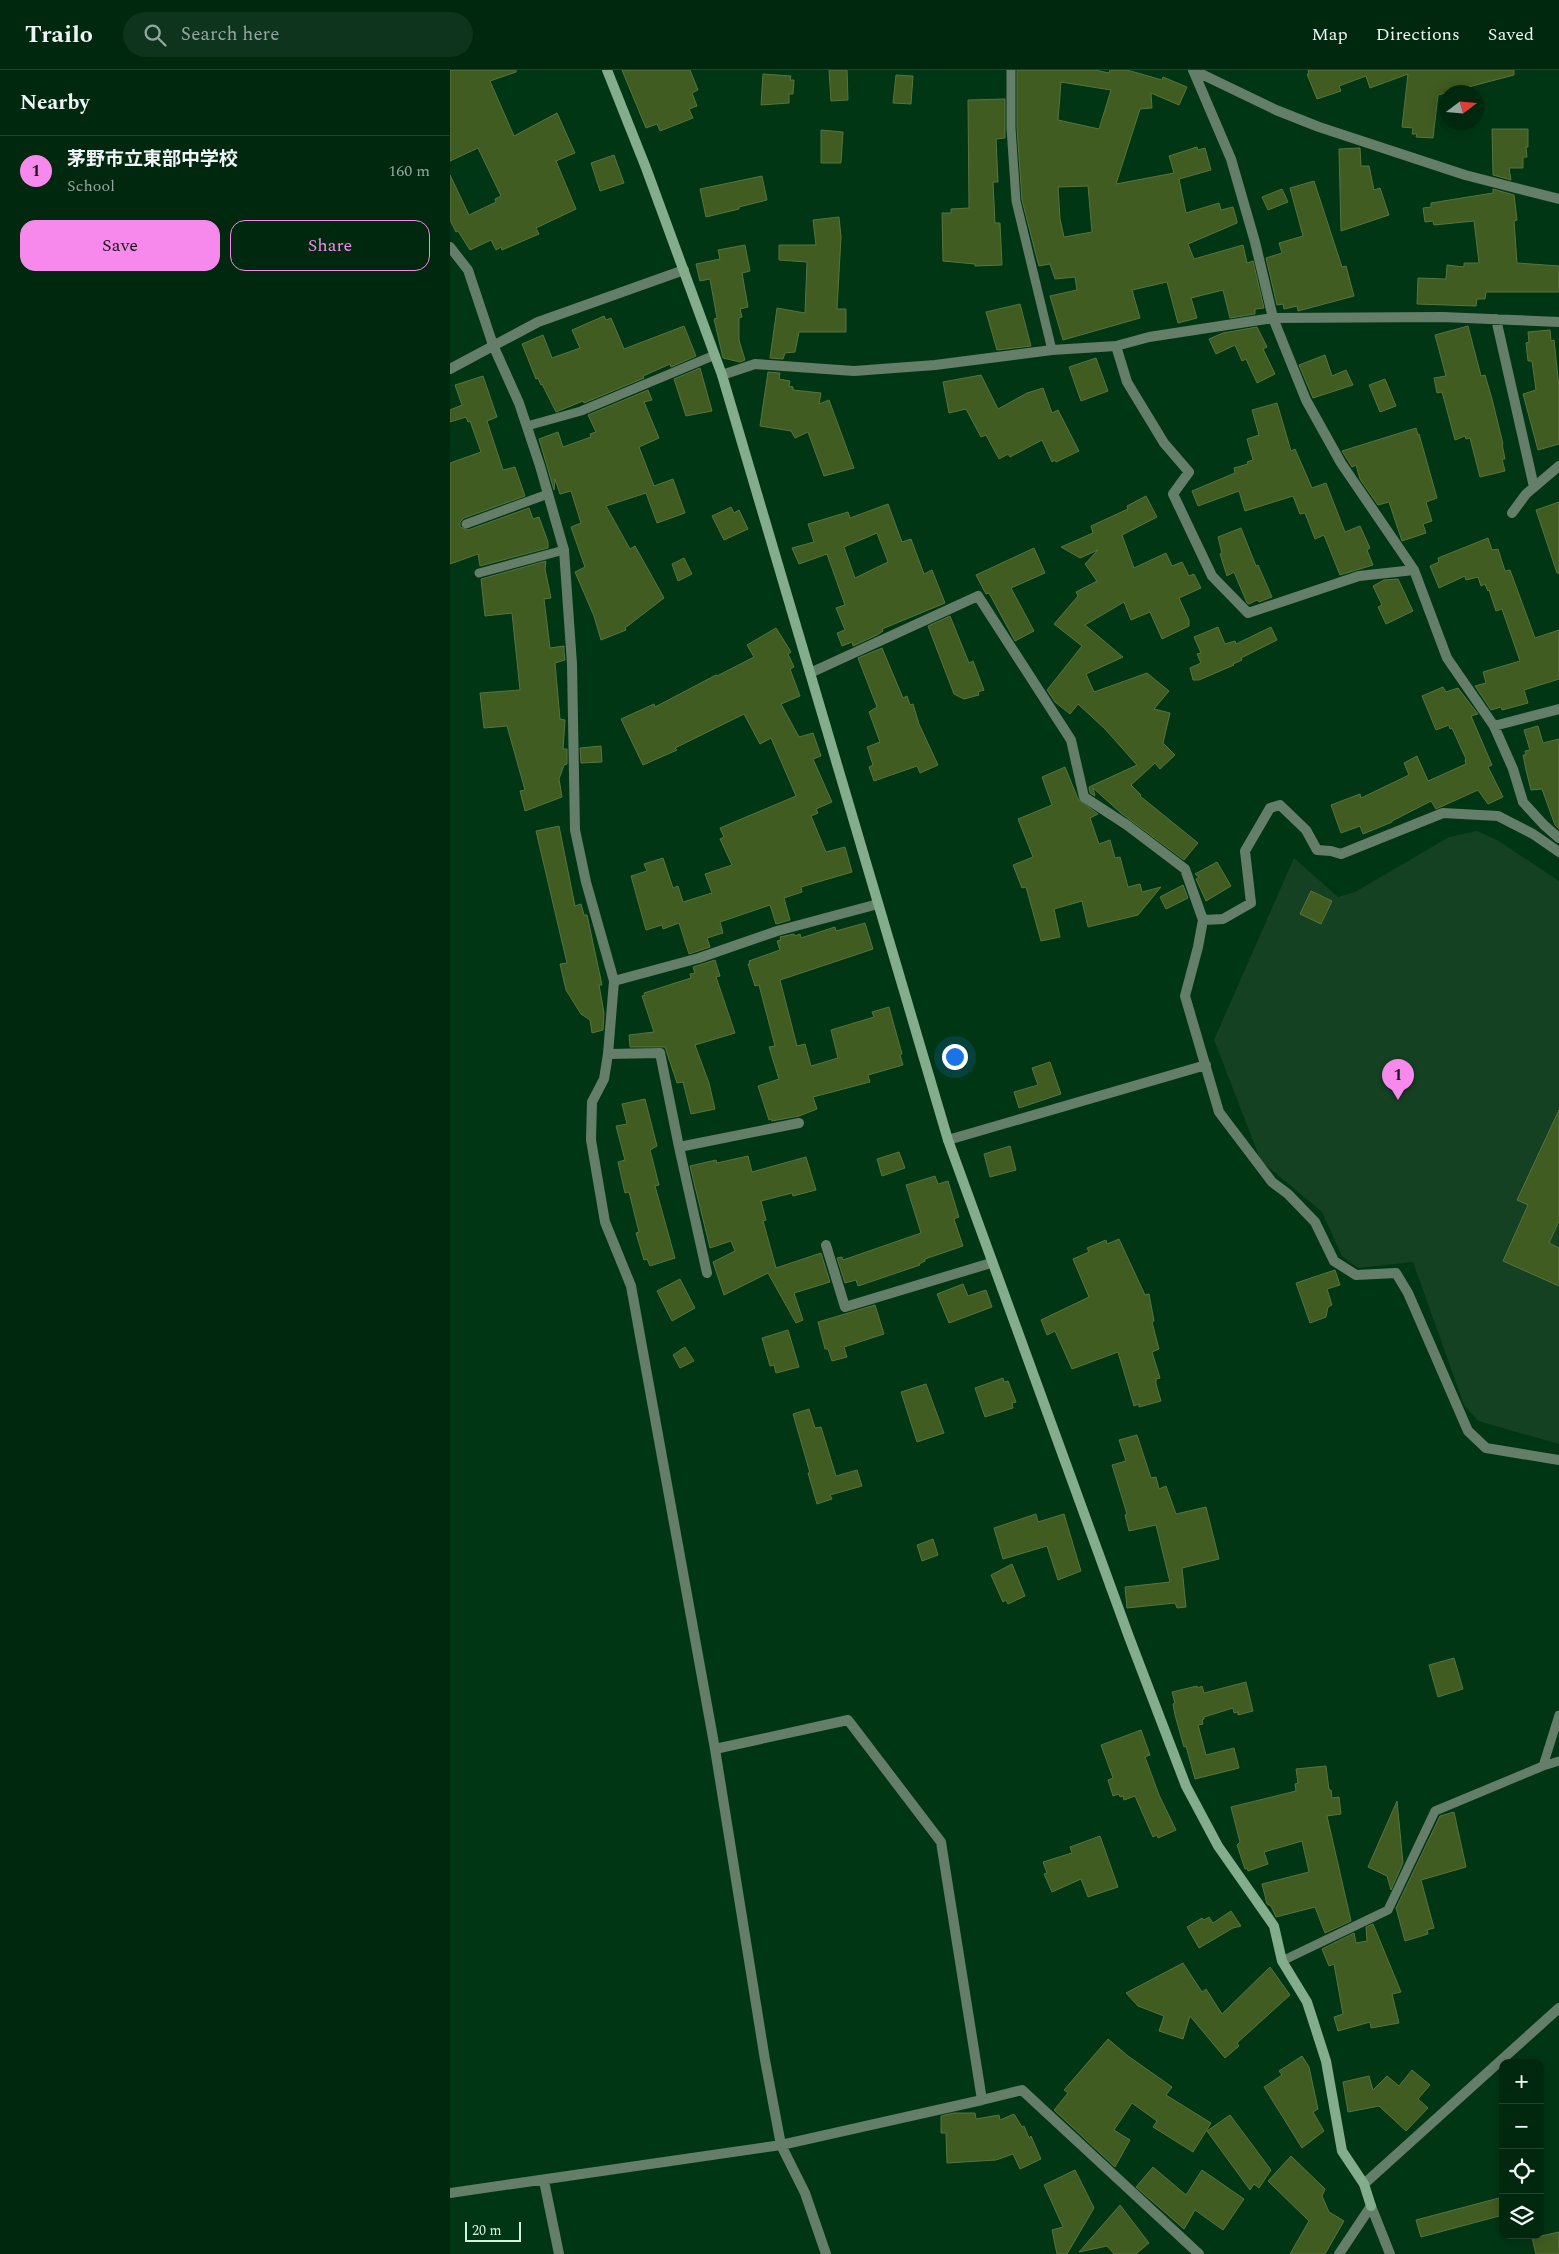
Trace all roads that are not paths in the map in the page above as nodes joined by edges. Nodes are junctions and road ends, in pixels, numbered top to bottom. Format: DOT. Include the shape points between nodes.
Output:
graph roads {
  1 [pos="607,70"];
  2 [pos="1011,70"];
  3 [pos="1193,70"];
  4 [pos="1559,199"];
  5 [pos="450,248"];
  6 [pos="684,270"];
  7 [pos="1273,318"];
  8 [pos="1496,319"];
  9 [pos="1559,322"];
  10 [pos="493,345"];
  11 [pos="1116,346"];
  12 [pos="1052,350"];
  13 [pos="716,356"];
  14 [pos="450,369"];
  15 [pos="722,375"];
  16 [pos="527,426"];
  17 [pos="1559,466"];
  18 [pos="1534,486"];
  19 [pos="548,494"];
  20 [pos="1512,513"];
  21 [pos="466,524"];
  22 [pos="564,550"];
  23 [pos="1414,570"];
  24 [pos="479,573"];
  25 [pos="810,673"];
  26 [pos="1559,709"];
  27 [pos="1494,726"];
  28 [pos="1559,838"];
  29 [pos="1559,852"];
  30 [pos="878,904"];
  31 [pos="1203,920"];
  32 [pos="614,981"];
  33 [pos="608,1054"];
  34 [pos="1206,1065"];
  35 [pos="798,1123"];
  36 [pos="948,1140"];
  37 [pos="679,1147"];
  38 [pos="826,1245"];
  39 [pos="991,1263"];
  40 [pos="707,1273"];
  41 [pos="1559,1460"];
  42 [pos="1559,1716"];
  43 [pos="715,1749"];
  44 [pos="1559,1761"];
  45 [pos="1543,1766"];
  46 [pos="1282,1961"];
  47 [pos="1559,2008"];
  48 [pos="982,2100"];
  49 [pos="781,2145"];
  50 [pos="544,2180"];
  51 [pos="1364,2184"];
  52 [pos="450,2193"];
  53 [pos="1371,2206"];
  54 [pos="559,2254"];
  55 [pos="826,2254"];
  56 [pos="1199,2254"];
  57 [pos="1339,2254"];
  58 [pos="1390,2254"];
  1 -- 6 [label="street"];
  2 -- 12 [label="lane" via="1016,201"];
  3 -- 4 [label="street" via="1319,127 1465,175"];
  3 -- 7 [label="street" via="1231,159"];
  5 -- 10 [label="street" via="468,270"];
  6 -- 10 [label="street" via="538,322"];
  6 -- 13 [label="street"];
  7 -- 8 [label="street"];
  7 -- 11 [label="street" via="1149,337"];
  7 -- 23 [label="street" via="1306,400 1341,463"];
  8 -- 9 [label="street"];
  8 -- 18 [label="street"];
  10 -- 14 [label="street"];
  10 -- 16 [label="street"];
  11 -- 12 [label="street"];
  11 -- 23 [label="street" via="1126,382 1164,443 1189,472 1173,494 1212,576 1248,613 1359,576"];
  12 -- 15 [label="street" via="935,365 854,370 755,364"];
  13 -- 15 [label="street"];
  13 -- 16 [label="lane" via="581,411"];
  15 -- 25 [label="street"];
  16 -- 19 [label="street"];
  17 -- 18 [label="street"];
  18 -- 20 [label="street"];
  19 -- 21 [label="lane"];
  19 -- 22 [label="street"];
  22 -- 24 [label="lane"];
  22 -- 32 [label="street" via="572,664 574,830"];
  23 -- 27 [label="street" via="1448,658"];
  25 -- 30 [label="street"];
  25 -- 31 [label="street" via="978,596 1071,740 1084,797 1185,869"];
  26 -- 27 [label="street"];
  27 -- 28 [label="street" via="1523,802"];
  29 -- 31 [label="street" via="1498,816 1443,813 1341,854 1317,850 1306,830 1280,805 1270,808 1245,851 1251,903 1223,920"];
  30 -- 32 [label="street"];
  30 -- 36 [label="street"];
  31 -- 34 [label="street" via="1185,996"];
  32 -- 33 [label="street"];
  33 -- 37 [label="street" via="660,1053"];
  33 -- 43 [label="street" via="604,1079 592,1102 591,1140 605,1222 631,1286"];
  34 -- 36 [label="street"];
  34 -- 41 [label="street" via="1219,1112 1272,1182 1315,1222 1334,1261 1356,1275 1396,1273 1408,1293 1468,1431 1486,1448"];
  35 -- 37 [label="street"];
  36 -- 39 [label="street"];
  37 -- 40 [label="street"];
  38 -- 39 [label="street" via="845,1307"];
  39 -- 46 [label="street" via="1186,1786 1218,1846 1274,1926"];
  42 -- 45 [label="lane"];
  43 -- 48 [label="street" via="848,1720 941,1842"];
  43 -- 49 [label="street"];
  44 -- 45 [label="lane"];
  45 -- 46 [label="lane" via="1435,1811 1388,1910"];
  46 -- 51 [label="street" via="1307,2002 1326,2061 1342,2151"];
  47 -- 51 [label="street"];
  48 -- 49 [label="street"];
  48 -- 56 [label="street" via="1022,2090"];
  49 -- 50 [label="street"];
  49 -- 55 [label="street" via="805,2192"];
  50 -- 52 [label="street"];
  50 -- 54 [label="street"];
  51 -- 53 [label="street"];
  53 -- 57 [label="street"];
  53 -- 58 [label="street"];
}
